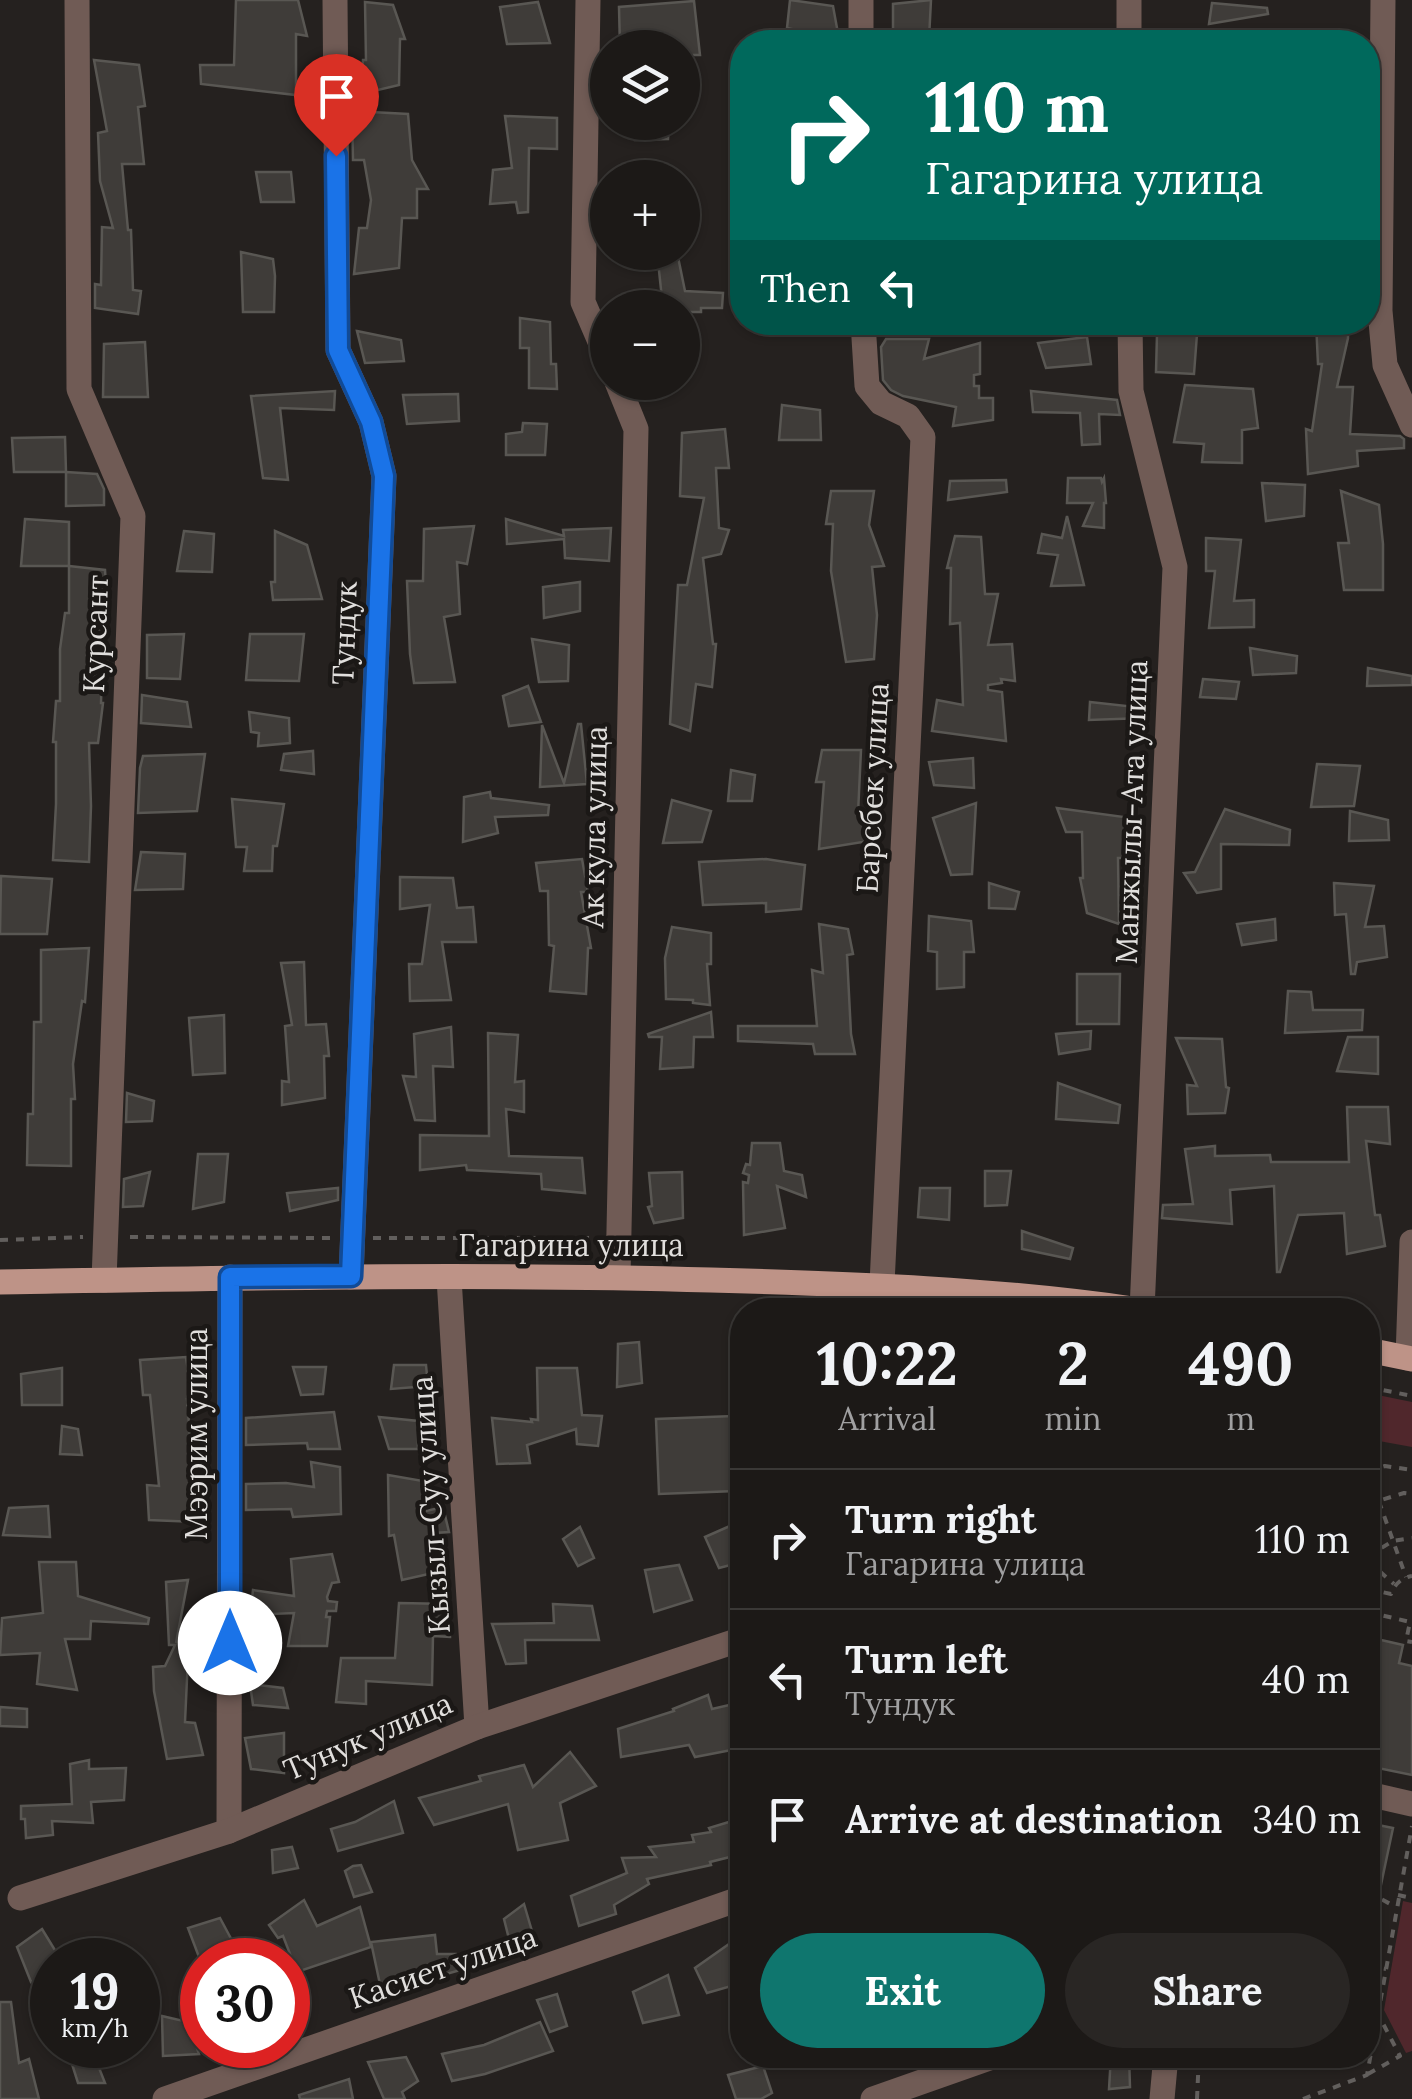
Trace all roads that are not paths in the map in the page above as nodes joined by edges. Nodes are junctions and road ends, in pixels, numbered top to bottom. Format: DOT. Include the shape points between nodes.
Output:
graph roads {
  1 [pos="77,0"];
  2 [pos="334,0"];
  3 [pos="588,0"];
  4 [pos="860,0"];
  5 [pos="1129,0"];
  6 [pos="1383,0"];
  7 [pos="861,30"];
  8 [pos="1129,30"];
  9 [pos="590,316"];
  10 [pos="863,335"];
  11 [pos="1130,335"];
  12 [pos="624,400"];
  13 [pos="1412,426"];
  14 [pos="1412,1242"];
  15 [pos="351,1276"];
  16 [pos="230,1277"];
  17 [pos="618,1277"];
  18 [pos="448,1278"];
  19 [pos="104,1280"];
  20 [pos="0,1282"];
  21 [pos="882,1284"];
  22 [pos="1037,1298"];
  23 [pos="1142,1298"];
  24 [pos="1380,1352"];
  25 [pos="1410,1358"];
  26 [pos="730,1643"];
  27 [pos="478,1727"];
  28 [pos="1380,1797"];
  29 [pos="1412,1804"];
  30 [pos="229,1830"];
  31 [pos="20,1898"];
  32 [pos="730,1902"];
  33 [pos="961,2068"];
  34 [pos="1165,2068"];
  35 [pos="165,2099"];
  36 [pos="873,2099"];
  37 [pos="1162,2099"];
  1 -- 19 [label="street, Курсант" via="79,389 133,516"];
  2 -- 15 [label="street, Тундук" via="338,350 371,422 384,476"];
  3 -- 9 [label="street" via="584,302"];
  4 -- 7 [label="street"];
  5 -- 8 [label="street"];
  6 -- 13 [label="street" via="1380,310 1385,365"];
  10 -- 21 [label="street, Барсбек улица" via="867,386 880,403 908,416 923,437"];
  11 -- 23 [label="street, Манжылы-Ата улица" via="1130,391 1175,568"];
  12 -- 17 [label="street, Ак кула улица" via="636,429"];
  14 -- 25 [label="street"];
  15 -- 16 [label="main road, Гагарина улица"];
  15 -- 18 [label="main road, Гагарина улица"];
  16 -- 19 [label="main road, Гагарина улица"];
  16 -- 30 [label="street, Мээрим улица"];
  17 -- 18 [label="main road, Гагарина улица"];
  17 -- 21 [label="main road, Гагарина улица"];
  18 -- 27 [label="street, Кызыл-Суу улица"];
  19 -- 20 [label="main road, Гагарина улица"];
  21 -- 22 [label="main road, Гагарина улица"];
  24 -- 25 [label="main road"];
  26 -- 27 [label="street, Тунук улица"];
  27 -- 30 [label="street, Тунук улица"];
  28 -- 29 [label="street"];
  30 -- 31 [label="street, Тунук улица"];
  32 -- 35 [label="street, Касиет улица"];
  33 -- 36 [label="street"];
  34 -- 37 [label="street"];
}
